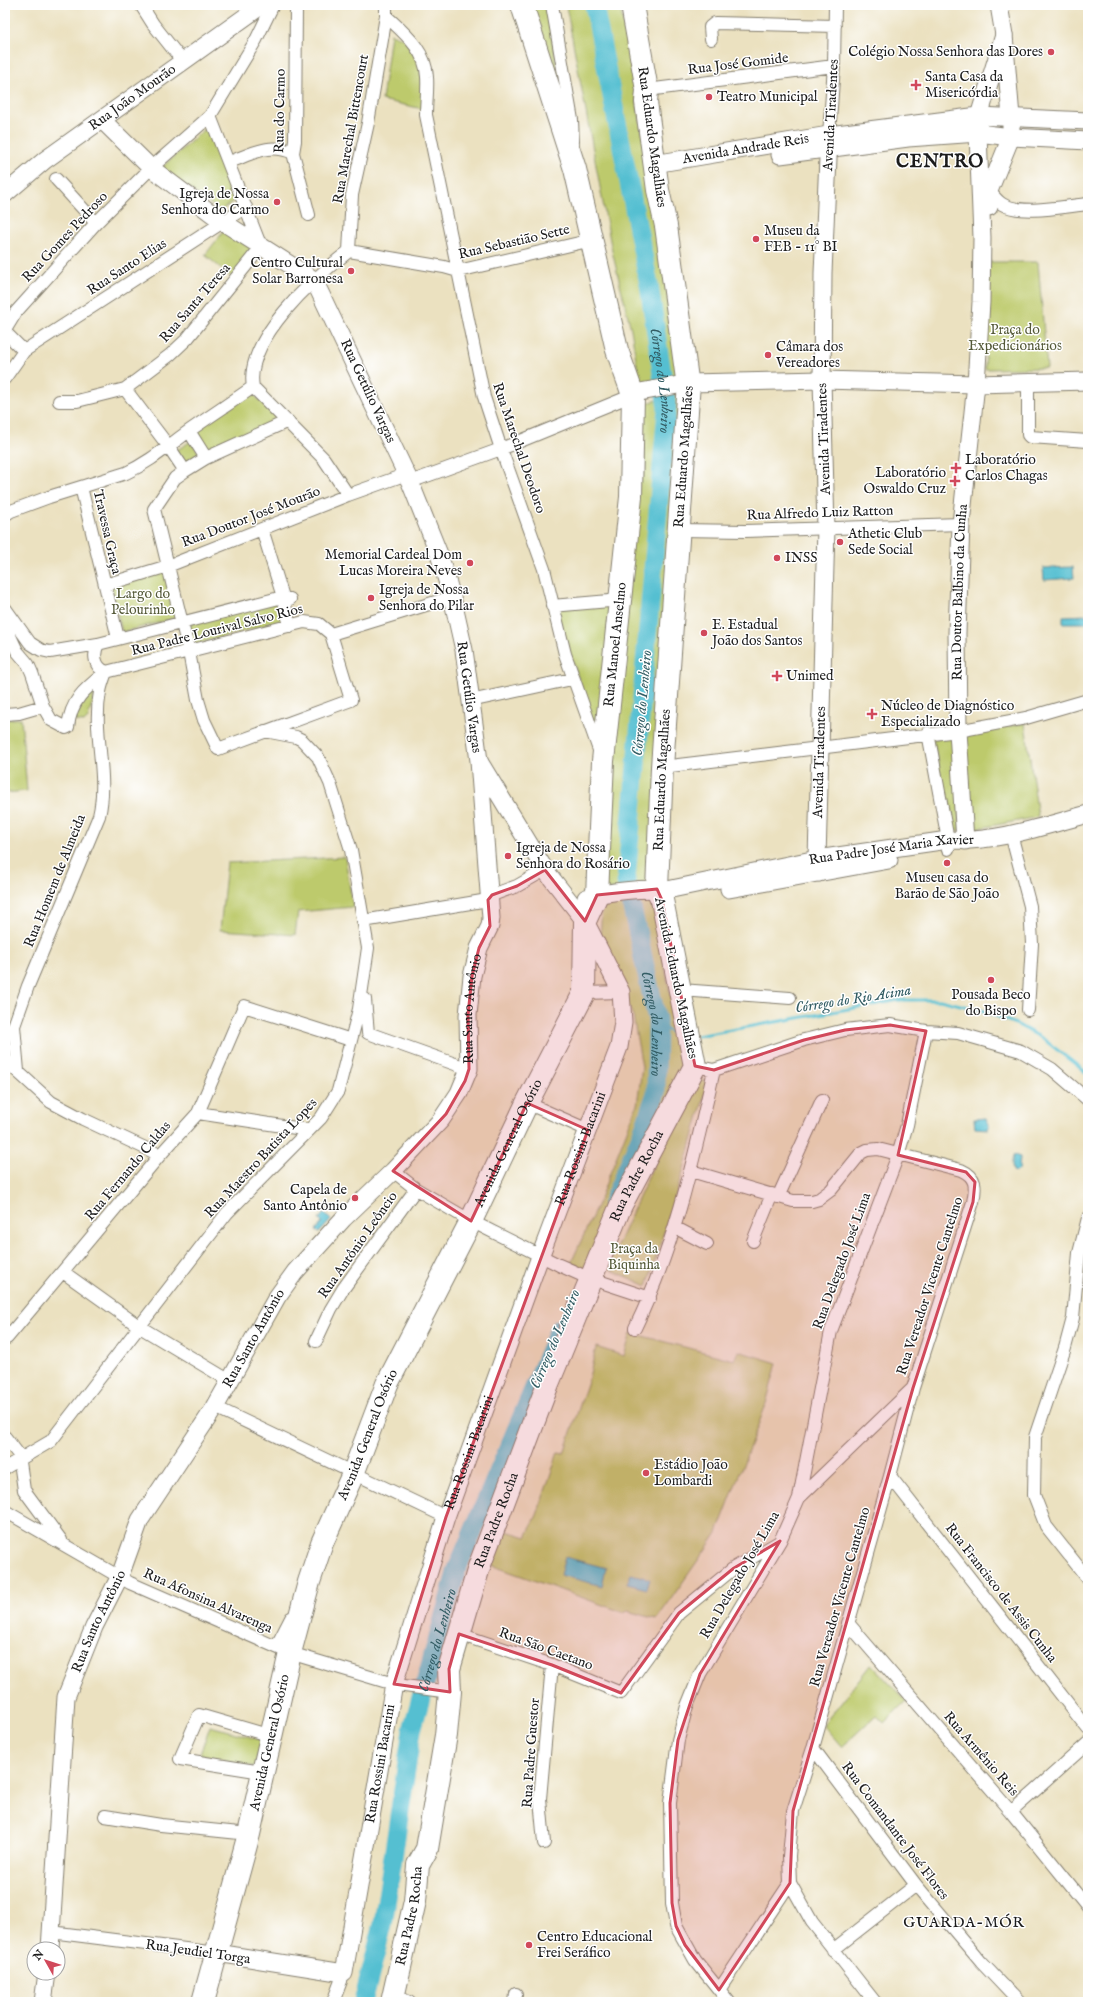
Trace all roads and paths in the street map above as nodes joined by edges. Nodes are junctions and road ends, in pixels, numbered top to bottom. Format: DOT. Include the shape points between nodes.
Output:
graph roads {
  1 [pos="141,5"];
  2 [pos="262,5"];
  3 [pos="273,5"];
  4 [pos="296,5"];
  5 [pos="522,5"];
  6 [pos="552,5"];
  7 [pos="632,5"];
  8 [pos="835,5"];
  9 [pos="999,5"];
  10 [pos="386,10"];
  11 [pos="835,26"];
  12 [pos="1004,35"];
  13 [pos="711,39"];
  14 [pos="184,63"];
  15 [pos="834,66"];
  16 [pos="646,90"];
  17 [pos="210,116"];
  18 [pos="1011,117"];
  19 [pos="103,121"];
  20 [pos="1088,121"];
  21 [pos="979,124"];
  22 [pos="1011,137"];
  23 [pos="1088,141"];
  24 [pos="829,142"];
  25 [pos="293,153"];
  26 [pos="229,162"];
  27 [pos="151,168"];
  28 [pos="656,168"];
  29 [pos="980,168"];
  30 [pos="575,170"];
  31 [pos="56,179"];
  32 [pos="989,191"];
  33 [pos="5,194"];
  34 [pos="1088,204"];
  35 [pos="246,207"];
  36 [pos="309,215"];
  37 [pos="223,222"];
  38 [pos="96,223"];
  39 [pos="982,238"];
  40 [pos="592,240"];
  41 [pos="261,247"];
  42 [pos="348,251"];
  43 [pos="458,271"];
  44 [pos="314,280"];
  45 [pos="10,312"];
  46 [pos="5,331"];
  47 [pos="24,352"];
  48 [pos="5,378"];
  49 [pos="822,380"];
  50 [pos="1088,381"];
  51 [pos="1028,382"];
  52 [pos="684,384"];
  53 [pos="976,384"];
  54 [pos="253,388"];
  55 [pos="125,389"];
  56 [pos="636,394"];
  57 [pos="59,401"];
  58 [pos="288,421"];
  59 [pos="189,431"];
  60 [pos="1088,441"];
  61 [pos="169,447"];
  62 [pos="501,450"];
  63 [pos="206,458"];
  64 [pos="185,471"];
  65 [pos="409,478"];
  66 [pos="81,487"];
  67 [pos="348,495"];
  68 [pos="7,511"];
  69 [pos="961,524"];
  70 [pos="826,528"];
  71 [pos="262,529"];
  72 [pos="680,530"];
  73 [pos="168,566"];
  74 [pos="104,585"];
  75 [pos="452,597"];
  76 [pos="286,598"];
  77 [pos="621,600"];
  78 [pos="552,606"];
  79 [pos="5,608"];
  80 [pos="182,623"];
  81 [pos="5,625"];
  82 [pos="290,626"];
  83 [pos="332,634"];
  84 [pos="118,638"];
  85 [pos="5,643"];
  86 [pos="98,644"];
  87 [pos="16,651"];
  88 [pos="189,652"];
  89 [pos="106,672"];
  90 [pos="572,679"];
  91 [pos="470,700"];
  92 [pos="1088,700"];
  93 [pos="43,706"];
  94 [pos="5,714"];
  95 [pos="265,731"];
  96 [pos="958,731"];
  97 [pos="928,733"];
  98 [pos="821,748"];
  99 [pos="479,761"];
  100 [pos="603,761"];
  101 [pos="662,767"];
  102 [pos="1088,814"];
  103 [pos="1011,834"];
  104 [pos="954,843"];
  105 [pos="818,866"];
  106 [pos="545,870"];
  107 [pos="654,893"];
  108 [pos="596,895"];
  109 [pos="567,896"];
  110 [pos="488,900"];
  111 [pos="363,921"];
  112 [pos="585,921"];
  113 [pos="364,982"];
  114 [pos="621,992"];
  115 [pos="584,993"];
  116 [pos="790,998"];
  117 [pos="683,1000"];
  118 [pos="1028,1010"];
  119 [pos="14,1026"];
  120 [pos="926,1031"];
  121 [pos="5,1035"];
  122 [pos="351,1040"];
  123 [pos="5,1060"];
  124 [pos="700,1062"];
  125 [pos="469,1069"];
  126 [pos="18,1071"];
  127 [pos="1086,1097"];
  128 [pos="822,1100"];
  129 [pos="527,1103"];
  130 [pos="198,1113"];
  131 [pos="309,1130"];
  132 [pos="588,1130"];
  133 [pos="160,1155"];
  134 [pos="898,1155"];
  135 [pos="393,1171"];
  136 [pos="691,1171"];
  137 [pos="416,1189"];
  138 [pos="775,1195"];
  139 [pos="1088,1218"];
  140 [pos="471,1221"];
  141 [pos="676,1228"];
  142 [pos="753,1241"];
  143 [pos="707,1244"];
  144 [pos="541,1254"];
  145 [pos="63,1272"];
  146 [pos="588,1278"];
  147 [pos="650,1298"];
  148 [pos="140,1327"];
  149 [pos="635,1328"];
  150 [pos="7,1338"];
  151 [pos="316,1342"];
  152 [pos="230,1381"];
  153 [pos="913,1388"];
  154 [pos="214,1407"];
  155 [pos="5,1437"];
  156 [pos="20,1459"];
  157 [pos="5,1468"];
  158 [pos="353,1474"];
  159 [pos="890,1476"];
  160 [pos="799,1498"];
  161 [pos="5,1512"];
  162 [pos="446,1517"];
  163 [pos="780,1541"];
  164 [pos="64,1544"];
  165 [pos="120,1576"];
  166 [pos="1088,1579"];
  167 [pos="848,1623"];
  168 [pos="459,1634"];
  169 [pos="283,1650"];
  170 [pos="552,1665"];
  171 [pos="396,1684"];
  172 [pos="443,1692"];
  173 [pos="1088,1729"];
  174 [pos="271,1736"];
  175 [pos="1088,1743"];
  176 [pos="813,1748"];
  177 [pos="262,1772"];
  178 [pos="1011,1812"];
  179 [pos="105,1816"];
  180 [pos="249,1834"];
  181 [pos="544,1842"];
  182 [pos="790,1883"];
  183 [pos="916,1886"];
  184 [pos="1088,1907"];
  185 [pos="50,1941"];
  186 [pos="66,1942"];
  187 [pos="833,1950"];
  188 [pos="217,1953"];
  189 [pos="344,1973"];
  190 [pos="46,1981"];
  191 [pos="719,1990"];
  192 [pos="398,2000"];
  193 [pos="43,2002"];
  194 [pos="203,2002"];
  195 [pos="333,2002"];
  196 [pos="729,2002"];
  197 [pos="875,2002"];
  198 [pos="1020,2002"];
  1 -- 14 [label="street"];
  2 -- 14 [label="street, Rua João Mourão"];
  3 -- 17 [label="street, Rua Gomes Pedroso" via="256,40"];
  4 -- 25 [label="street, Rua do Carmo"];
  5 -- 30 [label="highway"];
  6 -- 30 [label="street" via="572,120"];
  7 -- 16 [label="highway, Rua Eduardo Magalhães"];
  8 -- 11 [label="street, Avenida Tiradentes"];
  9 -- 12 [label="street"];
  10 -- 42 [label="street, Rua Marechal Bittencourt" via="368,123 352,195"];
  10 -- 43 [label="street, Rua Marechal Deodoro" via="414,44 422,58 427,76 426,115"];
  11 -- 13 [label="street" via="715,23 710,27"];
  11 -- 15 [label="street, Avenida Tiradentes"];
  12 -- 18 [label="street"];
  12 -- 21 [label="street"];
  14 -- 19 [label="street, Rua João Mourão"];
  15 -- 16 [label="street, Rua José Gomide"];
  15 -- 24 [label="street, Avenida Tiradentes"];
  16 -- 28 [label="highway, Rua Eduardo Magalhães"];
  17 -- 26 [label="street"];
  17 -- 27 [label="street, Rua Gomes Pedroso"];
  18 -- 20 [label="street"];
  18 -- 21 [label="street"];
  18 -- 22 [label="street"];
  19 -- 27 [label="street"];
  19 -- 33 [label="street, Rua João Mourão" via="45,160"];
  21 -- 22 [label="street"];
  21 -- 24 [label="street, Avenida Andrade Reis" via="908,138"];
  21 -- 29 [label="street"];
  22 -- 23 [label="street"];
  22 -- 32 [label="street"];
  24 -- 28 [label="street, Avenida Andrade Reis"];
  24 -- 49 [label="street, Avenida Tiradentes" via="823,273"];
  25 -- 26 [label="street" via="276,147"];
  25 -- 36 [label="street, Rua do Carmo"];
  26 -- 35 [label="street"];
  27 -- 37 [label="street"];
  27 -- 38 [label="street, Rua Gomes Pedroso"];
  28 -- 52 [label="highway, Rua Eduardo Magalhães" via="685,364"];
  29 -- 32 [label="street"];
  29 -- 39 [label="street" via="979,206"];
  30 -- 40 [label="highway"];
  31 -- 38 [label="street"];
  32 -- 34 [label="street" via="1002,204 1022,209"];
  32 -- 39 [label="street" via="989,212"];
  35 -- 37 [label="street, Rua Santo Elias"];
  35 -- 41 [label="street"];
  37 -- 41 [label="street"];
  37 -- 47 [label="street, Rua Santo Elias"];
  38 -- 45 [label="street, Rua Gomes Pedroso"];
  39 -- 53 [label="street, Rua Doutor Balbino da Cunha"];
  40 -- 43 [label="street, Rua Sebastião Sette"];
  40 -- 56 [label="highway" via="617,350"];
  41 -- 44 [label="street"];
  41 -- 55 [label="street, Rua Santa Teresa" via="188,339"];
  42 -- 43 [label="street, Rua Sebastião Sette"];
  42 -- 44 [label="street"];
  43 -- 62 [label="street, Rua Marechal Deodoro" via="484,397"];
  44 -- 54 [label="street" via="298,295 268,333 251,373"];
  44 -- 65 [label="street, Rua Getúlio Vargas"];
  45 -- 46 [label="street, Rua Gomes Pedroso"];
  46 -- 47 [label="street"];
  47 -- 48 [label="street"];
  49 -- 52 [label="street"];
  49 -- 53 [label="street"];
  49 -- 70 [label="street, Avenida Tiradentes"];
  50 -- 51 [label="street"];
  51 -- 53 [label="street"];
  51 -- 60 [label="street" via="1030,437"];
  52 -- 56 [label="street"];
  52 -- 72 [label="highway, Rua Eduardo Magalhães"];
  53 -- 69 [label="street, Rua Doutor Balbino da Cunha"];
  54 -- 58 [label="street"];
  54 -- 59 [label="street"];
  55 -- 57 [label="street, Rua Santa Teresa" via="77,401"];
  55 -- 61 [label="street"];
  56 -- 62 [label="street, Rua Doutor José Mourão"];
  56 -- 77 [label="highway, Rua Manoel Anselmo" via="631,497"];
  58 -- 63 [label="street"];
  58 -- 67 [label="street" via="324,459"];
  59 -- 61 [label="street"];
  59 -- 63 [label="street"];
  61 -- 64 [label="street"];
  61 -- 66 [label="street" via="126,474"];
  62 -- 65 [label="street, Rua Doutor José Mourão"];
  62 -- 78 [label="street, Rua Marechal Deodoro" via="550,587"];
  63 -- 64 [label="street"];
  64 -- 73 [label="street" via="175,478 154,509"];
  65 -- 67 [label="street, Rua Doutor José Mourão"];
  65 -- 75 [label="street, Rua Getúlio Vargas" via="439,554"];
  66 -- 68 [label="street"];
  66 -- 74 [label="street, Travessa Graça"];
  67 -- 71 [label="street, Rua Doutor José Mourão"];
  69 -- 70 [label="street, Rua Alfredo Luiz Ratton"];
  69 -- 96 [label="street, Rua Doutor Balbino da Cunha"];
  70 -- 72 [label="street, Rua Alfredo Luiz Ratton"];
  70 -- 98 [label="street, Avenida Tiradentes"];
  71 -- 73 [label="street, Rua Doutor José Mourão"];
  71 -- 76 [label="street"];
  72 -- 101 [label="highway, Rua Eduardo Magalhães"];
  73 -- 74 [label="street, Rua Doutor José Mourão"];
  73 -- 80 [label="street"];
  74 -- 84 [label="street, Travessa Graça"];
  75 -- 83 [label="street"];
  75 -- 91 [label="street, Rua Getúlio Vargas" via="464,650"];
  76 -- 80 [label="street, Rua Padre Lourival Salvo Rios"];
  76 -- 82 [label="street"];
  77 -- 78 [label="street"];
  77 -- 100 [label="highway, Rua Manoel Anselmo"];
  78 -- 90 [label="street, Rua Marechal Deodoro"];
  79 -- 86 [label="street, Rua Padre Lourival Salvo Rios" via="26,639 45,652"];
  80 -- 84 [label="street, Rua Padre Lourival Salvo Rios"];
  80 -- 88 [label="street"];
  81 -- 87 [label="street"];
  82 -- 83 [label="street, Rua Padre Lourival Salvo Rios" via="312,622"];
  82 -- 88 [label="street, Rua Padre Lourival Salvo Rios"];
  83 -- 95 [label="street" via="352,700"];
  84 -- 86 [label="street, Rua Padre Lourival Salvo Rios"];
  85 -- 87 [label="street"];
  86 -- 89 [label="street" via="95,659 101,670"];
  87 -- 93 [label="street" via="28,664"];
  88 -- 89 [label="street, Rua Padre Lourival Salvo Rios"];
  88 -- 95 [label="street" via="198,700 204,720 218,749"];
  89 -- 93 [label="street" via="92,681 78,697 68,727 51,720"];
  89 -- 119 [label="street, Rua Homem de Almeida" via="98,710 103,793 99,816 28,986"];
  90 -- 91 [label="street"];
  90 -- 100 [label="street, Rua Marechal Deodoro"];
  91 -- 99 [label="street, Rua Getúlio Vargas"];
  92 -- 96 [label="street" via="1026,718"];
  93 -- 94 [label="street"];
  95 -- 111 [label="street, Rua Maestro Batista Lopes" via="302,740 322,764 351,850"];
  96 -- 97 [label="street"];
  96 -- 104 [label="street, Rua Doutor Balbino da Cunha"];
  97 -- 98 [label="street"];
  97 -- 104 [label="street"];
  98 -- 101 [label="street"];
  98 -- 105 [label="street, Avenida Tiradentes"];
  99 -- 106 [label="street, Rua Rossini Bacarini"];
  99 -- 110 [label="street, Rua Santo Antônio"];
  100 -- 108 [label="highway, Rua Manoel Anselmo"];
  101 -- 107 [label="highway, Rua Eduardo Magalhães"];
  102 -- 103 [label="street, Rua Padre José Maria Xavier"];
  103 -- 104 [label="street, Rua Padre José Maria Xavier"];
  103 -- 118 [label="street" via="1030,906 1032,944"];
  104 -- 105 [label="street, Rua Padre José Maria Xavier"];
  105 -- 107 [label="street, Rua Padre José Maria Xavier"];
  106 -- 109 [label="street, Rua Rossini Bacarini"];
  106 -- 110 [label="street" via="517,886 492,895"];
  107 -- 108 [label="street, Rua Padre José Maria Xavier" via="624,892"];
  107 -- 117 [label="highway, Avenida Eduardo Magalhães"];
  108 -- 109 [label="street, Rua Padre José Maria Xavier" via="579,900"];
  108 -- 112 [label="highway, Avenida General Osório"];
  109 -- 112 [label="street, Rua Rossini Bacarini"];
  110 -- 111 [label="street"];
  110 -- 125 [label="street, Rua Santo Antônio" via="490,926 479,948 472,976 468,1015"];
  111 -- 113 [label="street, Rua Maestro Batista Lopes" via="368,948"];
  112 -- 114 [label="street, Rua Rossini Bacarini"];
  112 -- 115 [label="highway, Avenida General Osório"];
  113 -- 122 [label="street, Rua Maestro Batista Lopes"];
  113 -- 125 [label="street" via="368,1033"];
  114 -- 115 [label="street"];
  114 -- 132 [label="street, Rua Rossini Bacarini" via="623,1022 619,1047"];
  115 -- 129 [label="highway, Avenida General Osório"];
  116 -- 117 [label="street"];
  117 -- 124 [label="highway, Avenida Eduardo Magalhães"];
  119 -- 121 [label="street"];
  119 -- 126 [label="street"];
  120 -- 124 [label="street" via="890,1025 845,1030"];
  120 -- 127 [label="street" via="958,1033 1021,1051 1052,1069"];
  120 -- 134 [label="street, Rua Delegado José Lima" via="907,1125"];
  122 -- 130 [label="street, Rua Fernando Caldas" via="244,1006"];
  122 -- 131 [label="street, Rua Maestro Batista Lopes" via="338,1091 325,1113"];
  123 -- 126 [label="street"];
  124 -- 136 [label="street"];
  124 -- 146 [label="highway, Rua Padre Rocha" via="622,1205"];
  125 -- 135 [label="street, Rua Santo Antônio" via="451,1107"];
  126 -- 133 [label="street" via="51,1102"];
  128 -- 138 [label="street"];
  129 -- 132 [label="street"];
  129 -- 140 [label="highway, Avenida General Osório"];
  130 -- 131 [label="street"];
  130 -- 133 [label="street, Rua Fernando Caldas"];
  131 -- 148 [label="street, Rua Maestro Batista Lopes" via="227,1213"];
  132 -- 144 [label="street, Rua Rossini Bacarini"];
  133 -- 145 [label="street, Rua Fernando Caldas"];
  134 -- 138 [label="street" via="878,1149 867,1150 831,1190 819,1199 802,1202"];
  134 -- 153 [label="street, Rua Vereador Vicente Cantelmo" via="961,1170 972,1176 975,1182 973,1202"];
  134 -- 160 [label="street, Rua Delegado José Lima" via="831,1331"];
  135 -- 137 [label="street"];
  135 -- 152 [label="street, Rua Santo Antônio" via="343,1219 295,1272 277,1297"];
  136 -- 138 [label="street"];
  136 -- 141 [label="street"];
  137 -- 140 [label="street"];
  137 -- 151 [label="street, Rua Antônio Leôncio" via="343,1289 331,1308"];
  138 -- 142 [label="street"];
  139 -- 166 [label="street" via="1080,1253 1073,1318 1035,1438 1033,1488 1046,1526"];
  140 -- 144 [label="street"];
  140 -- 158 [label="highway, Avenida General Osório" via="387,1384"];
  141 -- 143 [label="street"];
  141 -- 147 [label="street"];
  144 -- 146 [label="street"];
  144 -- 162 [label="street, Rua Rossini Bacarini"];
  145 -- 148 [label="street"];
  145 -- 150 [label="street, Rua Fernando Caldas"];
  146 -- 147 [label="street"];
  146 -- 168 [label="highway, Rua Padre Rocha" via="479,1567"];
  147 -- 149 [label="street"];
  148 -- 152 [label="street"];
  148 -- 156 [label="street, Rua Maestro Batista Lopes" via="51,1441"];
  152 -- 154 [label="street, Rua Santo Antônio"];
  153 -- 159 [label="street, Rua Vereador Vicente Cantelmo"];
  153 -- 160 [label="street"];
  154 -- 158 [label="street"];
  154 -- 165 [label="street, Rua Santo Antônio" via="140,1520"];
  155 -- 156 [label="street" via="15,1448"];
  156 -- 157 [label="street, Rua Maestro Batista Lopes"];
  156 -- 164 [label="street, Rua Afonsina Alvarenga" via="24,1490"];
  158 -- 162 [label="street"];
  158 -- 169 [label="highway, Avenida General Osório" via="322,1543"];
  159 -- 167 [label="street, Rua Vereador Vicente Cantelmo"];
  159 -- 173 [label="street, Rua Francisco de Assis Cunha"];
  160 -- 163 [label="street, Rua Delegado José Lima"];
  161 -- 164 [label="street"];
  162 -- 171 [label="street, Rua Rossini Bacarini"];
  163 -- 170 [label="street, Rua São Caetano" via="734,1568 679,1613 621,1693"];
  163 -- 191 [label="street, Rua Delegado José Lima" via="700,1674 687,1706 678,1740 670,1803 672,1903 676,1926 685,1945"];
  164 -- 165 [label="street, Rua Afonsina Alvarenga"];
  165 -- 169 [label="street, Rua Afonsina Alvarenga" via="130,1583"];
  165 -- 185 [label="street, Rua Santo Antônio" via="94,1627 66,1697"];
  167 -- 176 [label="street, Rua Vereador Vicente Cantelmo"];
  167 -- 178 [label="street, Rua Armênio Reis"];
  168 -- 170 [label="street, Rua São Caetano"];
  168 -- 172 [label="highway, Rua Padre Rocha"];
  169 -- 171 [label="street, Rua Afonsina Alvarenga"];
  169 -- 174 [label="highway, Avenida General Osório"];
  170 -- 181 [label="street, Rua Padre Guestor" via="540,1799"];
  171 -- 172 [label="street, Rua Afonsina Alvarenga"];
  171 -- 189 [label="street, Rua Rossini Bacarini"];
  172 -- 192 [label="highway, Rua Padre Rocha" via="446,1735 427,1849 418,1865 415,1901"];
  174 -- 177 [label="highway, Avenida General Osório"];
  174 -- 177 [label="street" via="199,1715 180,1759"];
  175 -- 178 [label="street"];
  176 -- 182 [label="street, Rua Vereador Vicente Cantelmo" via="793,1811 789,1856"];
  176 -- 183 [label="street, Rua Comandante José Flores"];
  177 -- 180 [label="highway, Avenida General Osório"];
  178 -- 184 [label="street, Rua Armênio Reis"];
  179 -- 180 [label="street" via="160,1825"];
  180 -- 188 [label="highway, Avenida General Osório"];
  182 -- 187 [label="street, Rua Vereador Vicente Cantelmo" via="812,1922"];
  182 -- 191 [label="street"];
  183 -- 187 [label="street"];
  183 -- 198 [label="street, Rua Comandante José Flores" via="981,1962"];
  186 -- 188 [label="street, Rua Jeudiel Torga"];
  187 -- 197 [label="street, Rua Vereador Vicente Cantelmo"];
  188 -- 189 [label="street, Rua Jeudiel Torga"];
  188 -- 194 [label="highway, Avenida General Osório"];
  189 -- 195 [label="street, Rua Rossini Bacarini"];
  190 -- 193 [label="street"];
  191 -- 196 [label="street, Rua Delegado José Lima"];
}
